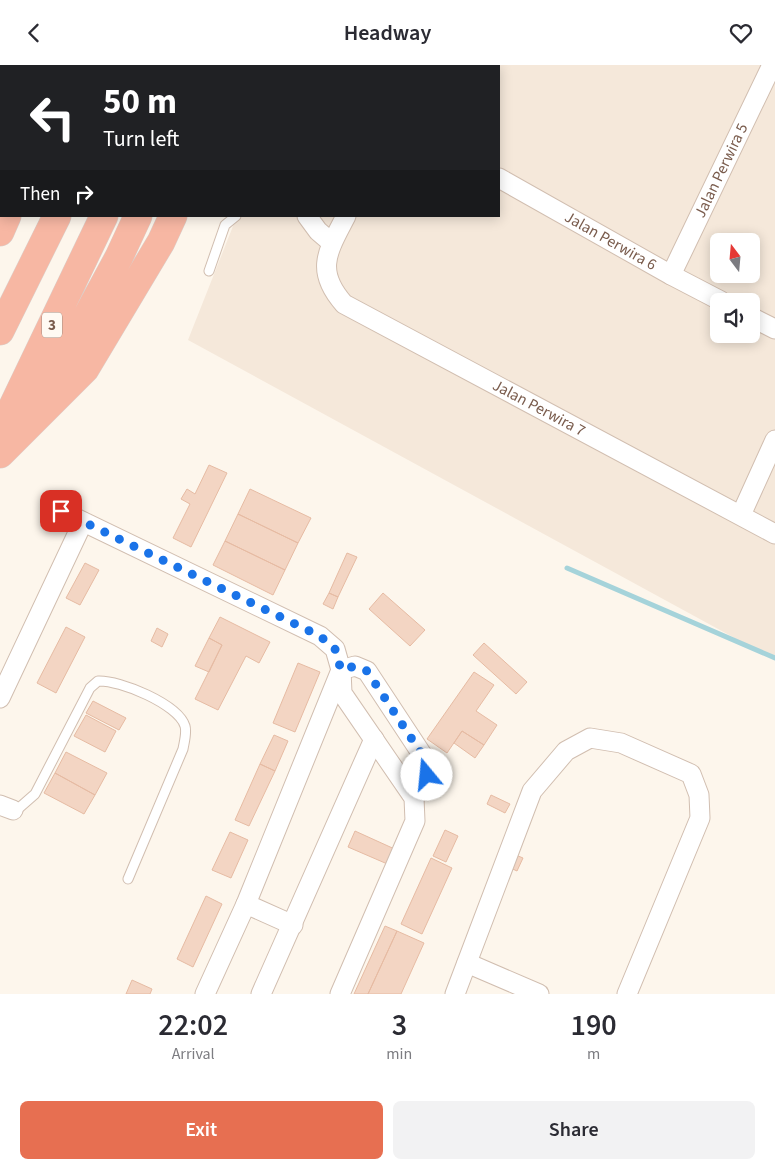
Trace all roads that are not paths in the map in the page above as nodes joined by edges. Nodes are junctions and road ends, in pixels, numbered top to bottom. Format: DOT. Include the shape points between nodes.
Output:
graph roads {
  1 [pos="772,65"];
  2 [pos="500,180"];
  3 [pos="7,217"];
  4 [pos="57,217"];
  5 [pos="104,217"];
  6 [pos="138,217"];
  7 [pos="173,217"];
  8 [pos="235,217"];
  9 [pos="308,217"];
  10 [pos="345,217"];
  11 [pos="0,232"];
  12 [pos="332,243"];
  13 [pos="209,271"];
  14 [pos="671,275"];
  15 [pos="710,295"];
  16 [pos="760,322"];
  17 [pos="775,329"];
  18 [pos="0,331"];
  19 [pos="0,433"];
  20 [pos="775,440"];
  21 [pos="0,447"];
  22 [pos="0,454"];
  23 [pos="61,511"];
  24 [pos="741,515"];
  25 [pos="84,523"];
  26 [pos="775,534"];
  27 [pos="341,670"];
  28 [pos="0,698"];
  29 [pos="374,739"];
  30 [pos="414,798"];
  31 [pos="6,808"];
  32 [pos="128,879"];
  33 [pos="246,904"];
  34 [pos="293,925"];
  35 [pos="467,963"];
  36 [pos="204,994"];
  37 [pos="262,994"];
  38 [pos="340,994"];
  39 [pos="455,994"];
  40 [pos="539,994"];
  41 [pos="627,994"];
  1 -- 14 [label="street, Jalan Perwira 5"];
  2 -- 14 [label="street, Jalan Perwira 6"];
  3 -- 11 [label="highway"];
  4 -- 18 [label="highway"];
  5 -- 19 [label="highway, 3"];
  6 -- 21 [label="highway" via="60,366"];
  7 -- 22 [label="highway" via="85,369"];
  8 -- 13 [label="lane" via="225,225"];
  9 -- 12 [label="street"];
  10 -- 12 [label="street"];
  12 -- 24 [label="street, Jalan Perwira 7" via="326,261 329,283 344,304"];
  14 -- 15 [label="street, Jalan Perwira 6"];
  16 -- 17 [label="street"];
  20 -- 24 [label="street"];
  23 -- 25 [label="street"];
  24 -- 26 [label="street, Jalan Perwira 7"];
  25 -- 27 [label="street" via="320,636 335,649"];
  25 -- 28 [label="street"];
  27 -- 29 [label="street" via="342,693"];
  27 -- 30 [label="street" via="355,666 367,671 423,756 427,775"];
  27 -- 33 [label="street"];
  29 -- 30 [label="street"];
  29 -- 34 [label="street"];
  30 -- 38 [label="street" via="415,821"];
  31 -- 32 [label="lane" via="19,808 34,794 90,688 98,681 129,687 169,706 179,714 186,727 183,749"];
  33 -- 34 [label="street"];
  33 -- 36 [label="street"];
  34 -- 37 [label="street"];
  35 -- 39 [label="street"];
  35 -- 40 [label="street"];
  35 -- 41 [label="street" via="532,791 566,751 590,738 621,743 692,774 700,818"];
}
